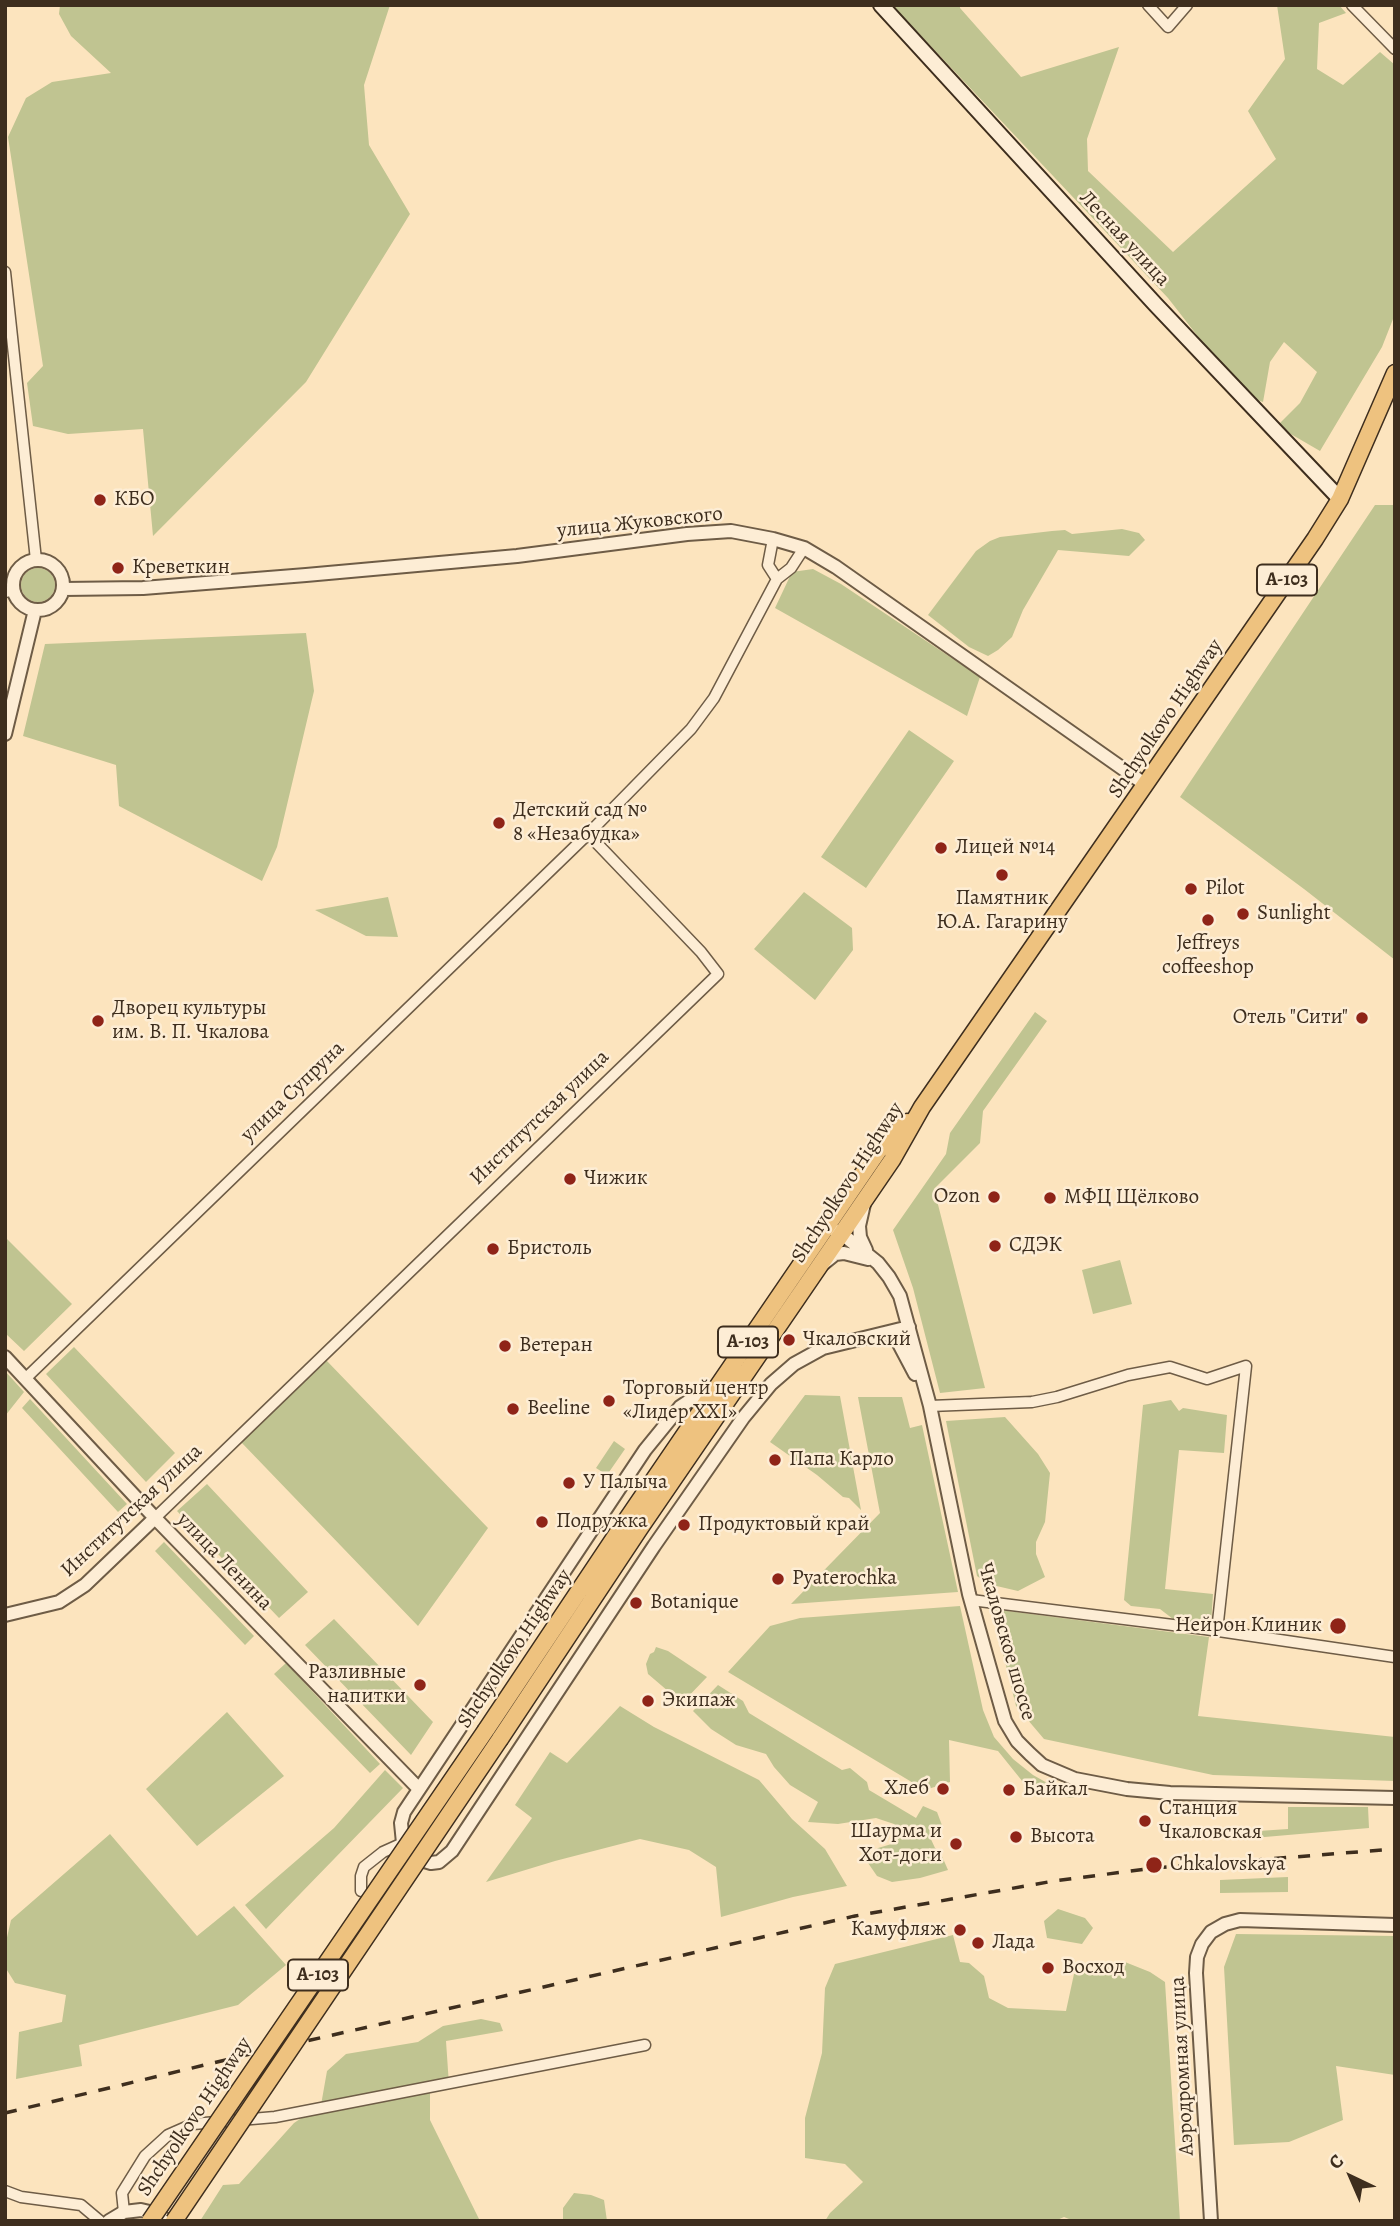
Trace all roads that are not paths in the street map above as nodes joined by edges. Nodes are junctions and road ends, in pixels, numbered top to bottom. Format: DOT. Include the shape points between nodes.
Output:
graph roads {
  1 [pos="881,5"];
  2 [pos="1148,5"];
  3 [pos="1187,5"];
  4 [pos="1352,5"];
  5 [pos="1395,49"];
  6 [pos="5,272"];
  7 [pos="1395,373"];
  8 [pos="1340,499"];
  9 [pos="773,539"];
  10 [pos="804,548"];
  11 [pos="36,560"];
  12 [pos="776,579"];
  13 [pos="63,589"];
  14 [pos="9,591"];
  15 [pos="35,610"];
  16 [pos="5,734"];
  17 [pos="1146,785"];
  18 [pos="588,834"];
  19 [pos="922,1107"];
  20 [pos="865,1200"];
  21 [pos="823,1232"];
  22 [pos="842,1234"];
  23 [pos="868,1254"];
  24 [pos="878,1263"];
  25 [pos="819,1267"];
  26 [pos="900,1296"];
  27 [pos="909,1327"];
  28 [pos="882,1333"];
  29 [pos="5,1357"];
  30 [pos="26,1378"];
  31 [pos="710,1398"];
  32 [pos="930,1406"];
  33 [pos="155,1518"];
  34 [pos="971,1600"];
  35 [pos="5,1615"];
  36 [pos="1217,1631"];
  37 [pos="1395,1657"];
  38 [pos="493,1734"];
  39 [pos="419,1789"];
  40 [pos="1395,1798"];
  41 [pos="403,1843"];
  42 [pos="360,1891"];
  43 [pos="1395,1924"];
  44 [pos="645,2045"];
  45 [pos="5,2191"];
  46 [pos="124,2212"];
  47 [pos="100,2221"];
  48 [pos="108,2221"];
  49 [pos="150,2221"];
  50 [pos="167,2221"];
  51 [pos="174,2221"];
  52 [pos="1211,2221"];
  1 -- 8 [label="main road, Лесная улица"];
  2 -- 3 [label="street" via="1168,27"];
  4 -- 5 [label="street"];
  6 -- 11 [label="street"];
  7 -- 8 [label="main road, Shchyolkovo Highway / А-103"];
  8 -- 17 [label="main road, Shchyolkovo Highway / А-103"];
  9 -- 10 [label="street, улица Жуковского"];
  9 -- 12 [label="street" via="768,565"];
  9 -- 13 [label="street, улица Жуковского" via="711,532 306,575 143,588"];
  10 -- 12 [label="street" via="791,568"];
  10 -- 17 [label="street, улица Жуковского"];
  11 -- 13 [label="street" via="56,568"];
  11 -- 14 [label="street" via="16,574"];
  12 -- 18 [label="street" via="714,698 691,729"];
  13 -- 15 [label="street" via="50,607"];
  14 -- 15 [label="street"];
  15 -- 16 [label="street"];
  17 -- 19 [label="main road, Shchyolkovo Highway / А-103"];
  18 -- 30 [label="street, улица Супруна"];
  18 -- 33 [label="street, Институтская улица" via="718,974"];
  19 -- 20 [label="main road, Shchyolkovo Highway / А-103"];
  19 -- 21 [label="main road, Shchyolkovo Highway / А-103" via="879,1150"];
  20 -- 22 [label="main road, Shchyolkovo Highway / А-103"];
  20 -- 23 [label="street" via="859,1226"];
  21 -- 22 [label="street"];
  21 -- 31 [label="main road, Shchyolkovo Highway / А-103"];
  22 -- 23 [label="street, Чкаловское шоссе"];
  22 -- 25 [label="main road, Shchyolkovo Highway / А-103"];
  23 -- 24 [label="street, Чкаловское шоссе"];
  24 -- 25 [label="street" via="844,1253 835,1254"];
  24 -- 26 [label="street, Чкаловское шоссе"];
  25 -- 38 [label="main road, Shchyolkovo Highway / А-103"];
  26 -- 27 [label="street, Чкаловское шоссе"];
  26 -- 28 [label="street" via="899,1310"];
  27 -- 28 [label="street, А-103"];
  27 -- 32 [label="street, Чкаловское шоссе"];
  28 -- 32 [label="street" via="903,1348"];
  28 -- 41 [label="street, А-103" via="810,1354 771,1384 654,1546 452,1851 431,1863 412,1855"];
  29 -- 30 [label="street, улица Ленина"];
  30 -- 33 [label="street, улица Ленина"];
  31 -- 38 [label="main road, Shchyolkovo Highway / А-103"];
  31 -- 39 [label="street" via="692,1399 681,1407 645,1450"];
  32 -- 34 [label="street, Чкаловское шоссе"];
  32 -- 36 [label="street" via="1032,1402 1170,1367 1207,1379 1246,1366"];
  33 -- 35 [label="street, Институтская улица" via="85,1585 59,1602"];
  33 -- 39 [label="street, улица Ленина"];
  34 -- 36 [label="street"];
  34 -- 40 [label="street, Чкаловское шоссе" via="1005,1721 1017,1741 1042,1765 1058,1773 1114,1787 1170,1793"];
  36 -- 37 [label="street"];
  38 -- 49 [label="main road, Shchyolkovo Highway / А-103, bridge"];
  38 -- 51 [label="main road, Shchyolkovo Highway / А-103, bridge"];
  39 -- 41 [label="street" via="404,1812"];
  41 -- 42 [label="street" via="364,1867"];
  43 -- 52 [label="street, Аэродромная улица" via="1240,1920 1211,1932 1202,1944 1196,1973"];
  44 -- 46 [label="street" via="275,2117 192,2124 168,2135 145,2156 122,2193"];
  45 -- 47 [label="street" via="81,2205"];
  46 -- 48 [label="street"];
  46 -- 50 [label="street" via="141,2210"];
}
